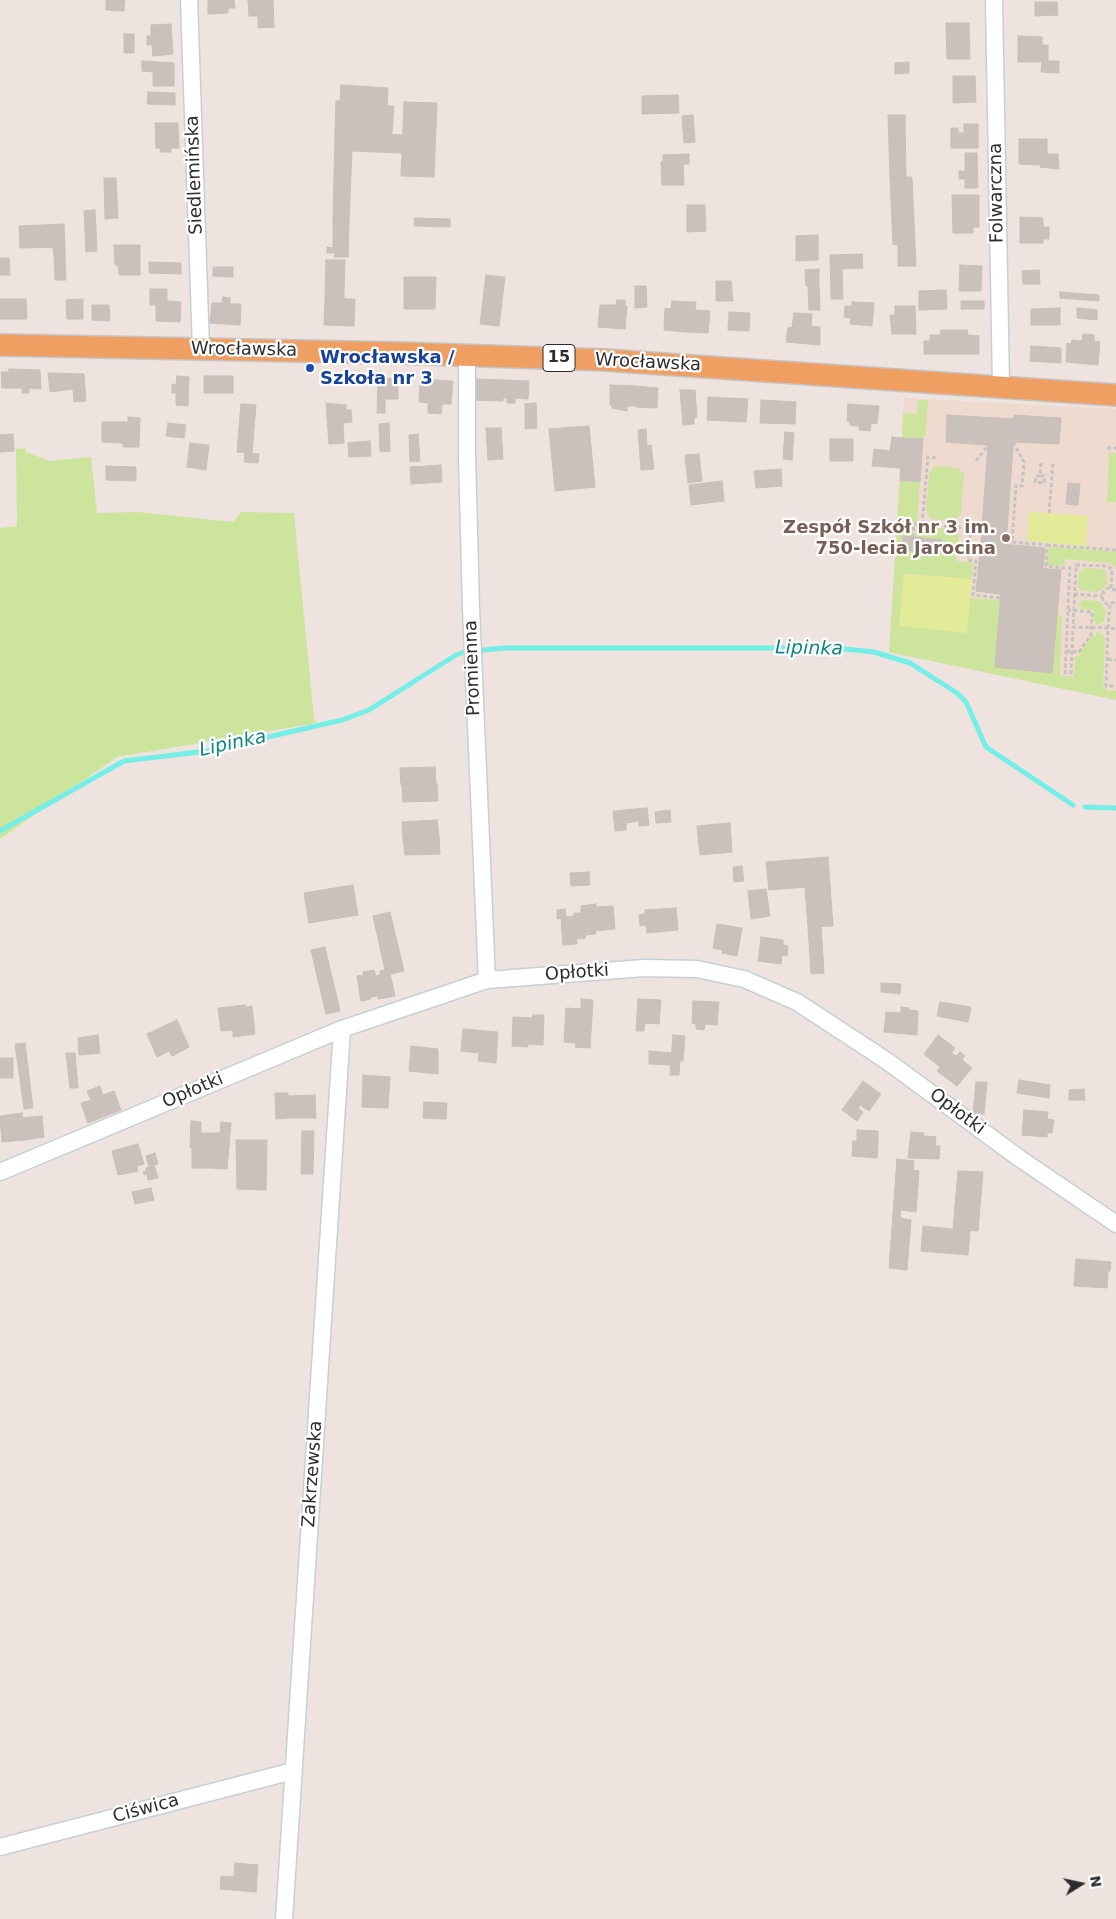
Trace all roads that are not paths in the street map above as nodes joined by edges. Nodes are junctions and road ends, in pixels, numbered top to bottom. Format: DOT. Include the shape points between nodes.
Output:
graph roads {
  1 [pos="189,0"];
  2 [pos="994,0"];
  3 [pos="0,345"];
  4 [pos="201,349"];
  5 [pos="467,355"];
  6 [pos="1000,386"];
  7 [pos="1116,395"];
  8 [pos="487,980"];
  9 [pos="342,1029"];
  10 [pos="0,1172"];
  11 [pos="1116,1224"];
  12 [pos="293,1772"];
  13 [pos="0,1847"];
  14 [pos="284,1919"];
  1 -- 4 [label="street, Siedlemińska"];
  2 -- 6 [label="street, Folwarczna"];
  3 -- 4 [label="main road, Wrocławska / 15"];
  4 -- 5 [label="main road, Wrocławska / 15"];
  5 -- 6 [label="main road, Wrocławska / 15" via="605,360"];
  5 -- 8 [label="street, Promienna" via="471,608"];
  6 -- 7 [label="main road, Wrocławska / 15"];
  8 -- 9 [label="street, Opłotki"];
  8 -- 11 [label="street, Opłotki" via="644,968 697,970 744,979 797,1002 888,1061 1019,1158"];
  9 -- 10 [label="street, Opłotki"];
  9 -- 12 [label="street, Zakrzewska"];
  12 -- 13 [label="street, Ciświca"];
  12 -- 14 [label="street, Zakrzewska"];
}
